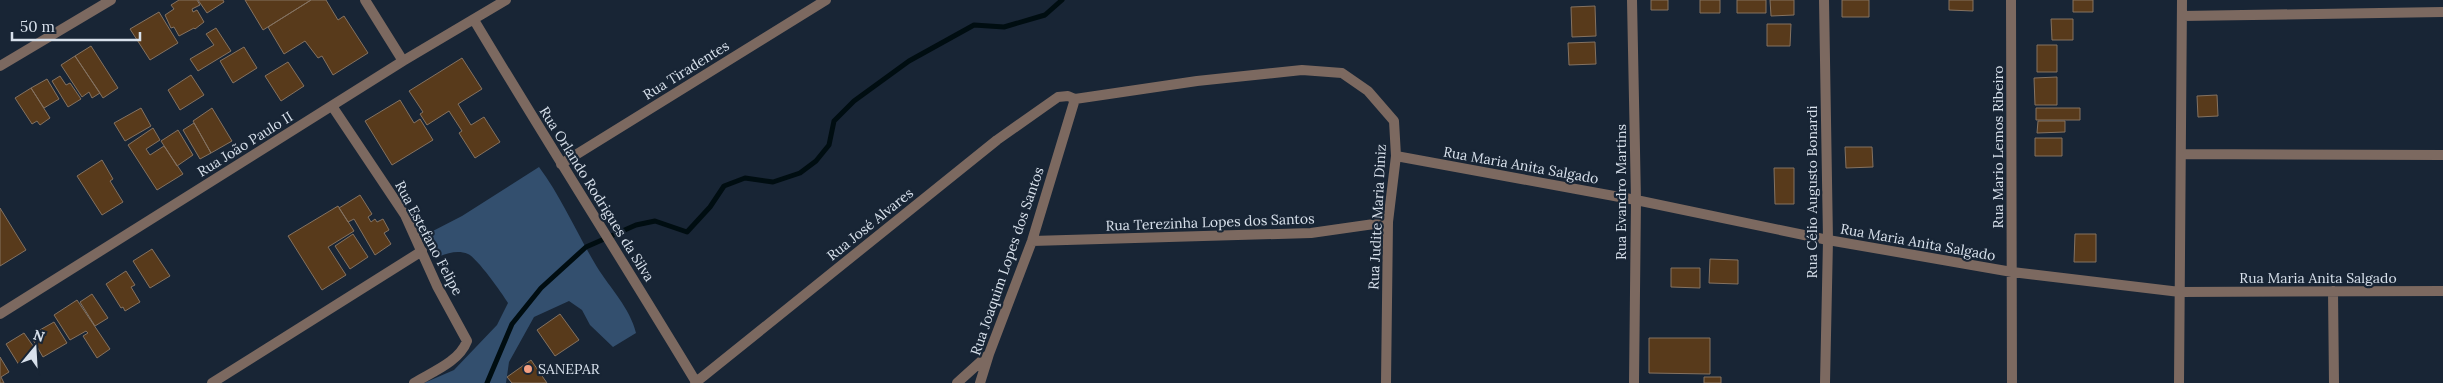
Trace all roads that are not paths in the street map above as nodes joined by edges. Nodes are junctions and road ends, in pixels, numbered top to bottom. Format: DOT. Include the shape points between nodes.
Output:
graph roads {
  1 [pos="111,0"];
  2 [pos="365,0"];
  3 [pos="506,0"];
  4 [pos="826,0"];
  5 [pos="1632,0"];
  6 [pos="1824,0"];
  7 [pos="2011,0"];
  8 [pos="2182,0"];
  9 [pos="2443,12"];
  10 [pos="2182,16"];
  11 [pos="474,20"];
  12 [pos="403,61"];
  13 [pos="0,66"];
  14 [pos="1071,98"];
  15 [pos="332,106"];
  16 [pos="2181,154"];
  17 [pos="2443,155"];
  18 [pos="1396,156"];
  19 [pos="561,164"];
  20 [pos="1636,200"];
  21 [pos="1388,222"];
  22 [pos="1828,240"];
  23 [pos="1032,241"];
  24 [pos="422,251"];
  25 [pos="2012,272"];
  26 [pos="2333,291"];
  27 [pos="2443,291"];
  28 [pos="2180,292"];
  29 [pos="0,314"];
  30 [pos="989,354"];
  31 [pos="696,382"];
  32 [pos="212,383"];
  33 [pos="414,383"];
  34 [pos="957,383"];
  35 [pos="980,383"];
  36 [pos="1386,383"];
  37 [pos="1634,383"];
  38 [pos="1825,383"];
  39 [pos="2012,383"];
  40 [pos="2180,383"];
  41 [pos="2334,383"];
  1 -- 13 [label="street"];
  2 -- 12 [label="street"];
  3 -- 11 [label="street, Rua João Paulo II"];
  4 -- 19 [label="street, Rua Tiradentes"];
  5 -- 20 [label="street, Rua Evandro Martins"];
  6 -- 22 [label="street, Rua Célio Augusto Bonardi"];
  7 -- 25 [label="street, Rua Mario Lemos Ribeiro"];
  8 -- 10 [label="street"];
  9 -- 10 [label="street"];
  10 -- 16 [label="street"];
  11 -- 12 [label="street, Rua João Paulo II"];
  11 -- 19 [label="street, Rua Orlando Rodrigues da Silva"];
  12 -- 15 [label="street, Rua João Paulo II"];
  14 -- 18 [label="street, Rua Judite Maria Diniz" via="1302,70 1342,73 1368,91 1394,121"];
  14 -- 23 [label="street, Rua Joaquim Lopes dos Santos"];
  14 -- 31 [label="street, Rua José Alvares" via="1058,97 997,140"];
  15 -- 24 [label="street, Rua Estefano Felipe" via="405,215"];
  15 -- 29 [label="street, Rua João Paulo II"];
  16 -- 17 [label="street"];
  16 -- 28 [label="street"];
  18 -- 20 [label="street, Rua Maria Anita Salgado"];
  18 -- 21 [label="street, Rua Judite Maria Diniz"];
  19 -- 31 [label="street, Rua Orlando Rodrigues da Silva"];
  20 -- 22 [label="street, Rua Maria Anita Salgado"];
  20 -- 37 [label="street, Rua Evandro Martins"];
  21 -- 23 [label="street, Rua Terezinha Lopes dos Santos" via="1311,233"];
  21 -- 36 [label="street, Rua Judite Maria Diniz"];
  22 -- 25 [label="street, Rua Maria Anita Salgado"];
  22 -- 38 [label="street, Rua Célio Augusto Bonardi"];
  23 -- 30 [label="street, Rua Joaquim Lopes dos Santos"];
  24 -- 32 [label="street"];
  24 -- 33 [label="street, Rua Estefano Felipe" via="467,341 455,358"];
  25 -- 28 [label="street, Rua Maria Anita Salgado"];
  25 -- 39 [label="street, Rua Mario Lemos Ribeiro"];
  26 -- 27 [label="street, Rua Maria Anita Salgado"];
  26 -- 28 [label="street, Rua Maria Anita Salgado"];
  26 -- 41 [label="street"];
  28 -- 40 [label="street"];
  30 -- 34 [label="street"];
  30 -- 35 [label="street, Rua Joaquim Lopes dos Santos"];
}
